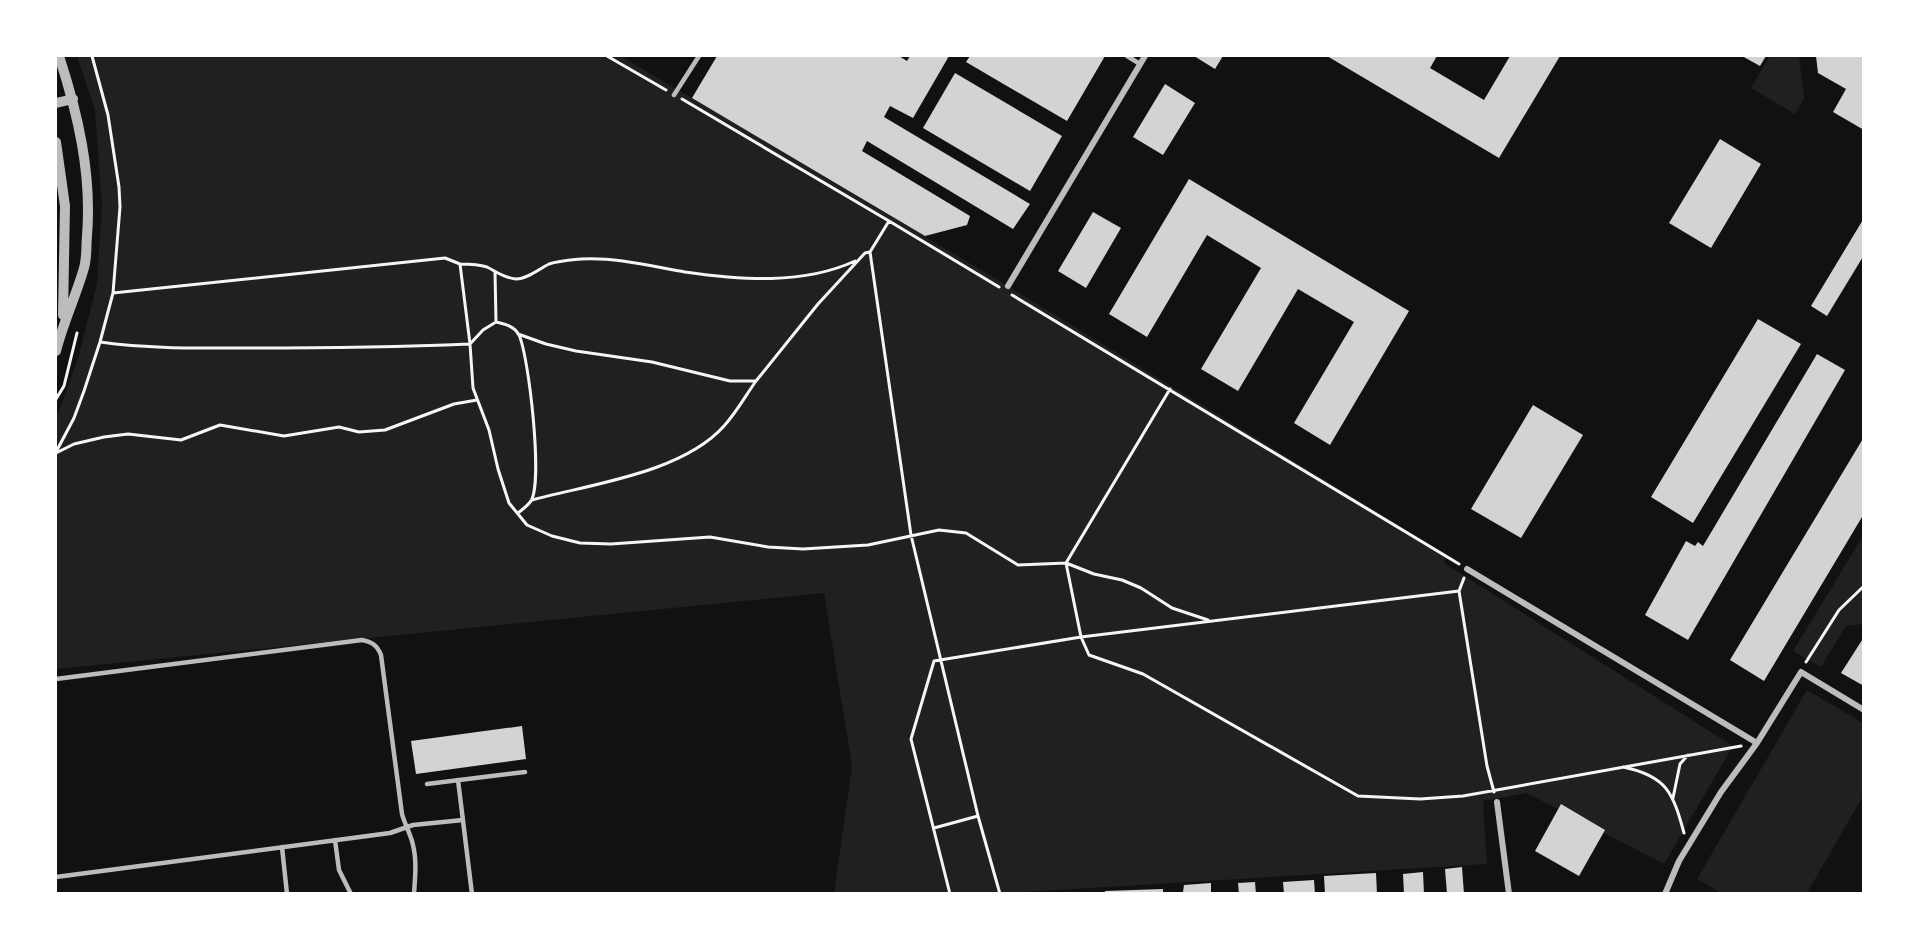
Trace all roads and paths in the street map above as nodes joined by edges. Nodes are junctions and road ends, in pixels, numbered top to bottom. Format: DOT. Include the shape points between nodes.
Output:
graph roads {
  1 [pos="59,56"];
  2 [pos="92,56"];
  3 [pos="607,56"];
  4 [pos="699,56"];
  5 [pos="1127,56"];
  6 [pos="1145,56"];
  7 [pos="1140,64"];
  8 [pos="674,95"];
  9 [pos="73,99"];
  10 [pos="56,103"];
  11 [pos="56,142"];
  12 [pos="889,221"];
  13 [pos="870,252"];
  14 [pos="858,260"];
  15 [pos="460,264"];
  16 [pos="495,272"];
  17 [pos="1006,288"];
  18 [pos="113,293"];
  19 [pos="496,322"];
  20 [pos="63,323"];
  21 [pos="518,334"];
  22 [pos="100,342"];
  23 [pos="470,344"];
  24 [pos="56,351"];
  25 [pos="756,381"];
  26 [pos="1170,389"];
  27 [pos="477,400"];
  28 [pos="56,453"];
  29 [pos="532,500"];
  30 [pos="518,513"];
  31 [pos="911,535"];
  32 [pos="1066,563"];
  33 [pos="1467,569"];
  34 [pos="1863,586"];
  35 [pos="1459,591"];
  36 [pos="1211,621"];
  37 [pos="1081,637"];
  38 [pos="939,661"];
  39 [pos="1801,672"];
  40 [pos="56,679"];
  41 [pos="1863,710"];
  42 [pos="1757,743"];
  43 [pos="1689,755"];
  44 [pos="1621,767"];
  45 [pos="525,772"];
  46 [pos="458,780"];
  47 [pos="427,784"];
  48 [pos="1494,790"];
  49 [pos="1673,798"];
  50 [pos="1497,802"];
  51 [pos="978,816"];
  52 [pos="463,820"];
  53 [pos="405,828"];
  54 [pos="934,828"];
  55 [pos="335,840"];
  56 [pos="1688,846"];
  57 [pos="282,847"];
  58 [pos="56,877"];
  59 [pos="287,894"];
  60 [pos="351,894"];
  61 [pos="414,894"];
  62 [pos="472,894"];
  63 [pos="950,894"];
  64 [pos="1000,894"];
  65 [pos="1509,894"];
  66 [pos="1665,894"];
  1 -- 9 [label="street"];
  2 -- 18 [label="path" via="108,115 119,187"];
  3 -- 8 [label="path"];
  4 -- 8 [label="lane"];
  5 -- 7 [label="lane"];
  6 -- 7 [label="street"];
  7 -- 17 [label="street"];
  8 -- 12 [label="path"];
  9 -- 10 [label="street"];
  9 -- 20 [label="street" via="85,155 89,213 84,266"];
  11 -- 20 [label="street" via="65,206"];
  12 -- 13 [label="path"];
  12 -- 17 [label="path"];
  13 -- 14 [label="path"];
  13 -- 31 [label="path"];
  14 -- 16 [label="path" via="808,276 771,278 740,278 581,259 552,263 518,279"];
  14 -- 25 [label="path"];
  15 -- 16 [label="path" via="476,264"];
  15 -- 18 [label="path" via="445,258"];
  15 -- 23 [label="path"];
  16 -- 19 [label="path"];
  17 -- 26 [label="path"];
  18 -- 22 [label="path"];
  19 -- 21 [label="path" via="509,325"];
  19 -- 23 [label="path"];
  20 -- 24 [label="street"];
  21 -- 25 [label="path" via="576,351 652,362 730,381"];
  21 -- 29 [label="path" via="536,454"];
  22 -- 23 [label="path" via="223,348"];
  22 -- 28 [label="path" via="74,418"];
  23 -- 27 [label="path"];
  25 -- 29 [label="path" via="724,427 699,447 638,474"];
  26 -- 32 [label="path"];
  26 -- 33 [label="path"];
  27 -- 28 [label="path" via="454,404 385,430 359,432 339,427 284,436 220,425 181,440 128,434 104,436"];
  27 -- 30 [label="path" via="509,503"];
  29 -- 30 [label="path"];
  30 -- 31 [label="path" via="527,525 580,543 710,537 803,549 868,545"];
  31 -- 32 [label="path" via="939,530 966,533 1018,565"];
  31 -- 38 [label="path"];
  32 -- 36 [label="path" via="1122,580 1172,608"];
  32 -- 37 [label="path"];
  33 -- 35 [label="path"];
  33 -- 42 [label="street"];
  34 -- 39 [label="path" via="1839,610"];
  35 -- 36 [label="path"];
  35 -- 48 [label="path"];
  36 -- 37 [label="path"];
  37 -- 38 [label="path"];
  37 -- 48 [label="path" via="1089,655 1143,674 1358,796 1420,799"];
  38 -- 51 [label="path"];
  38 -- 54 [label="path" via="934,661 911,739"];
  39 -- 41 [label="street"];
  39 -- 42 [label="street"];
  40 -- 53 [label="lane" via="370,641 381,655"];
  42 -- 43 [label="path"];
  42 -- 56 [label="street"];
  43 -- 44 [label="path"];
  43 -- 49 [label="path" via="1680,765"];
  44 -- 48 [label="path"];
  44 -- 49 [label="path" via="1644,771"];
  45 -- 46 [label="lane"];
  46 -- 47 [label="lane"];
  46 -- 52 [label="lane"];
  48 -- 50 [label="path"];
  49 -- 56 [label="path"];
  50 -- 65 [label="street"];
  51 -- 54 [label="path"];
  51 -- 64 [label="path"];
  52 -- 53 [label="lane"];
  52 -- 62 [label="lane"];
  53 -- 55 [label="lane"];
  53 -- 61 [label="lane" via="413,843"];
  54 -- 63 [label="path"];
  55 -- 57 [label="lane"];
  55 -- 60 [label="lane" via="339,870"];
  56 -- 66 [label="street"];
  57 -- 58 [label="lane"];
  57 -- 59 [label="lane"];
}
